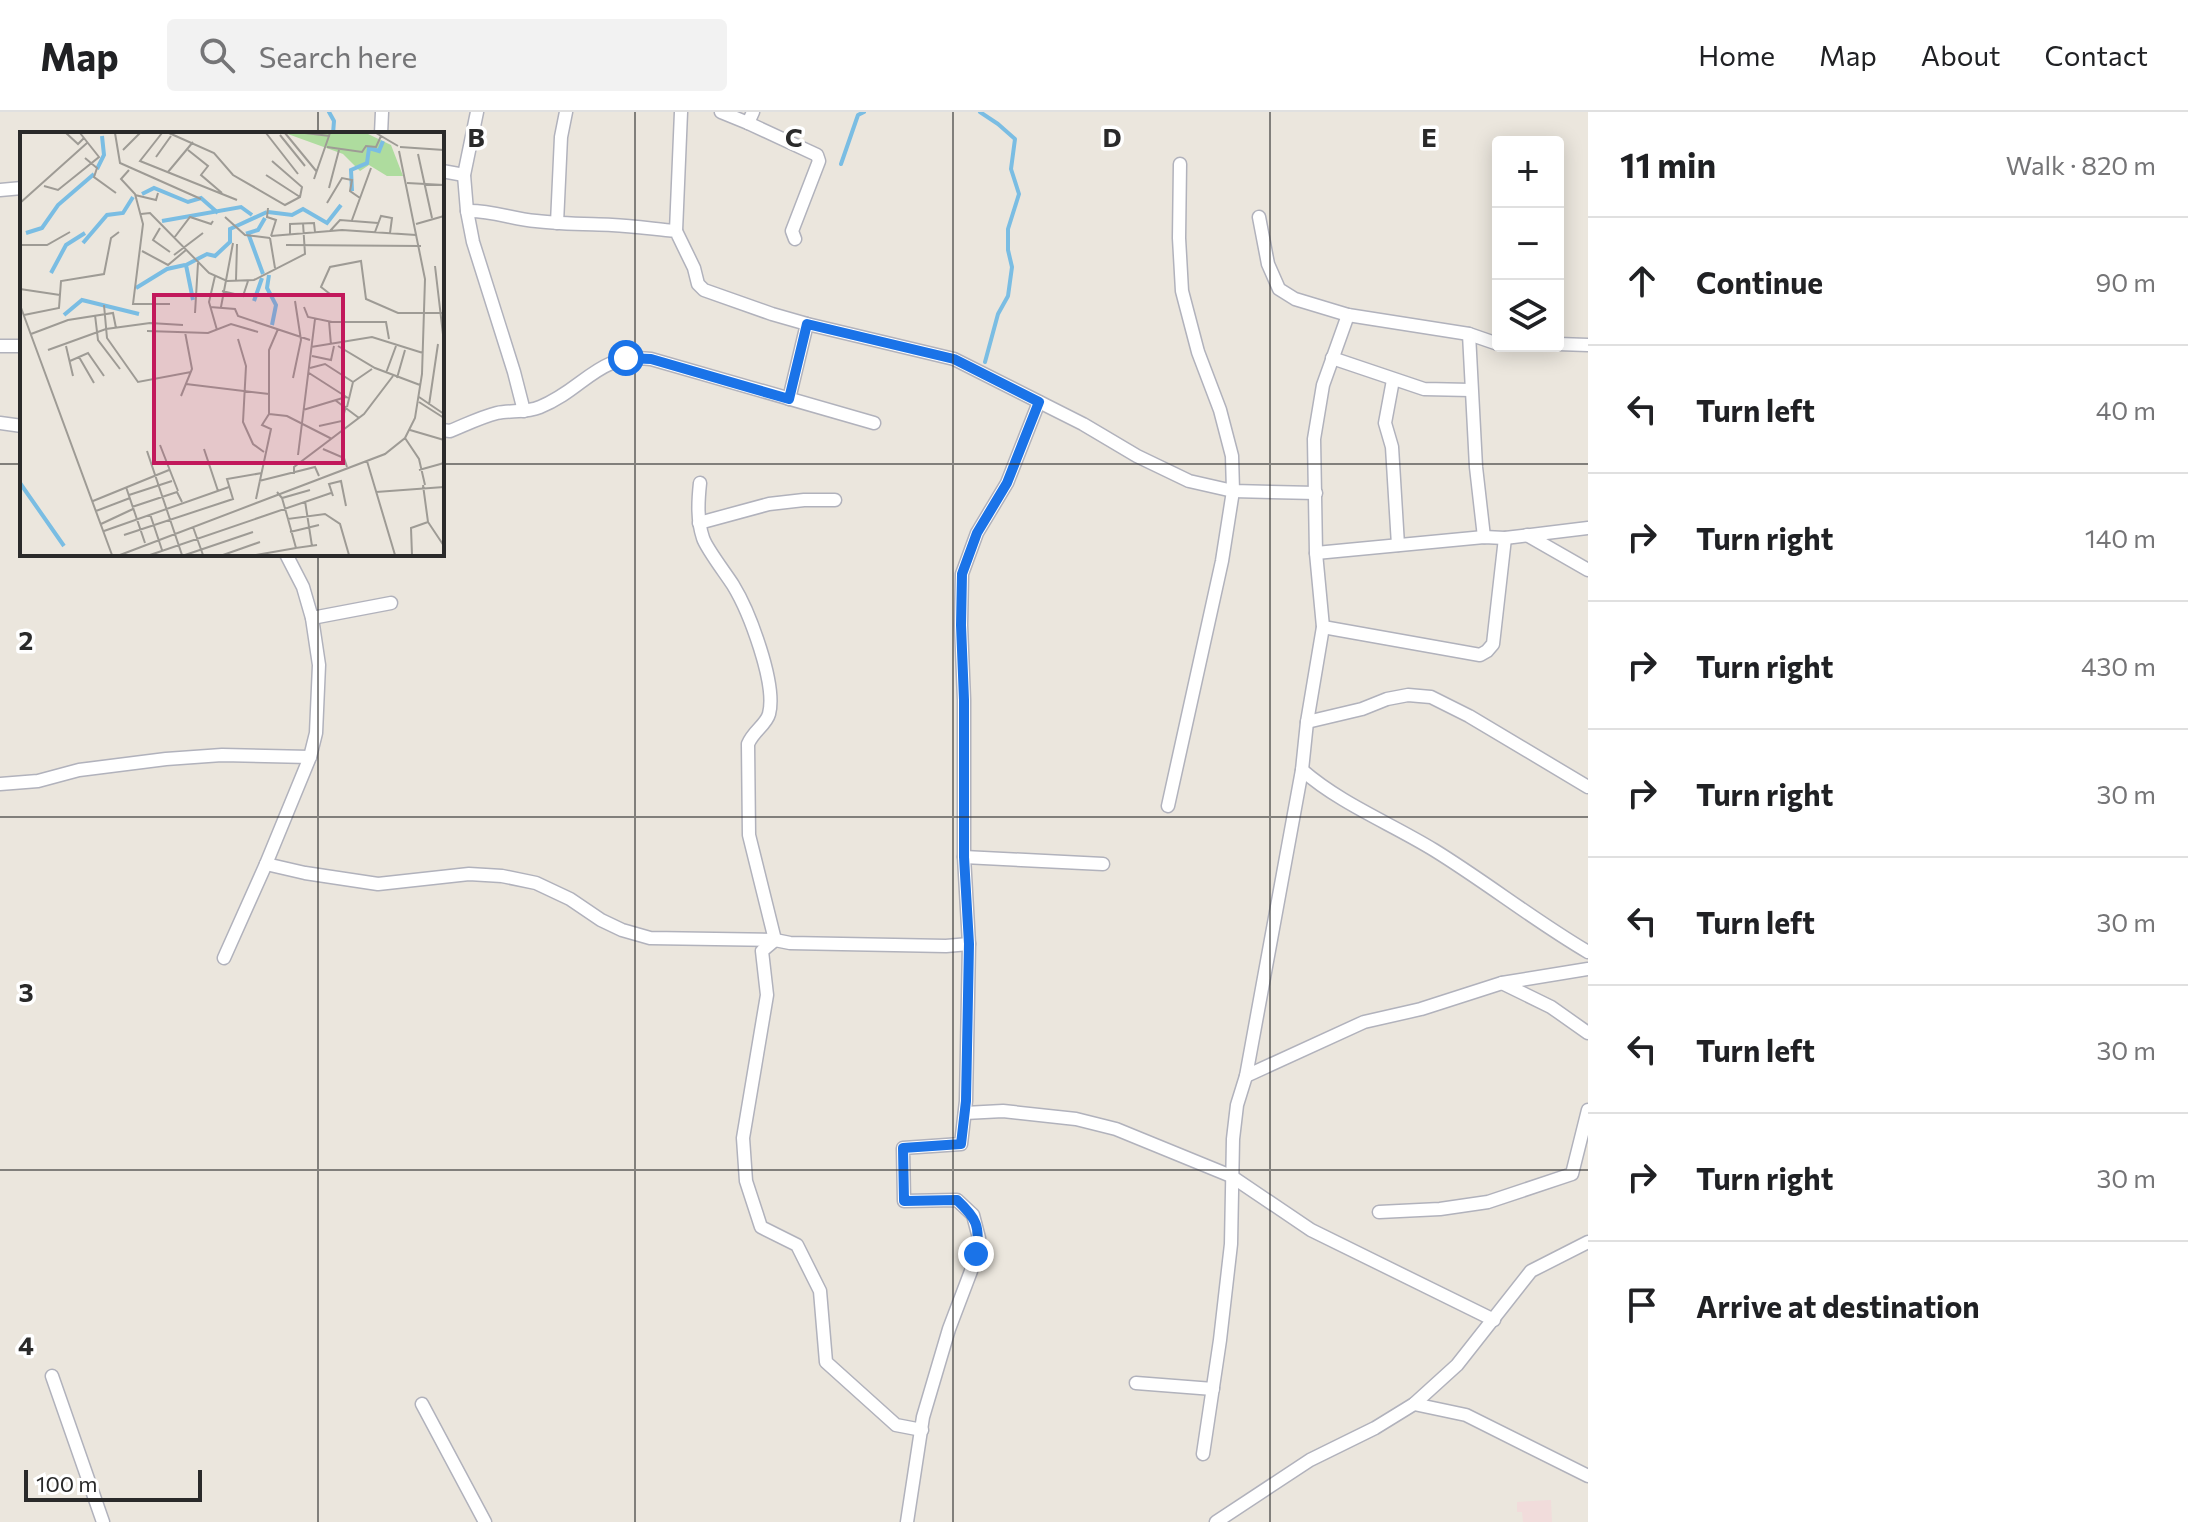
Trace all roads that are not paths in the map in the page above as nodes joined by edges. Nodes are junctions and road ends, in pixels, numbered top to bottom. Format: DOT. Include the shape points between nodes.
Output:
graph roads {
  1 [pos="382,112"];
  2 [pos="477,112"];
  3 [pos="566,112"];
  4 [pos="681,112"];
  5 [pos="721,112"];
  6 [pos="750,118"];
  7 [pos="381,132"];
  8 [pos="1180,164"];
  9 [pos="444,171"];
  10 [pos="464,175"];
  11 [pos="20,188"];
  12 [pos="0,190"];
  13 [pos="467,211"];
  14 [pos="1259,217"];
  15 [pos="557,223"];
  16 [pos="676,231"];
  17 [pos="795,239"];
  18 [pos="1348,315"];
  19 [pos="807,324"];
  20 [pos="1469,334"];
  21 [pos="1492,342"];
  22 [pos="1564,344"];
  23 [pos="1588,345"];
  24 [pos="1332,358"];
  25 [pos="1393,380"];
  26 [pos="1471,390"];
  27 [pos="789,399"];
  28 [pos="1039,402"];
  29 [pos="524,411"];
  30 [pos="0,423"];
  31 [pos="874,423"];
  32 [pos="20,426"];
  33 [pos="444,430"];
  34 [pos="700,483"];
  35 [pos="1233,491"];
  36 [pos="1316,493"];
  37 [pos="835,500"];
  38 [pos="699,523"];
  39 [pos="1588,528"];
  40 [pos="1527,535"];
  41 [pos="1484,537"];
  42 [pos="1505,538"];
  43 [pos="1398,545"];
  44 [pos="1316,553"];
  45 [pos="287,556"];
  46 [pos="1588,570"];
  47 [pos="391,603"];
  48 [pos="312,618"];
  49 [pos="1323,627"];
  50 [pos="1307,722"];
  51 [pos="310,757"];
  52 [pos="1302,770"];
  53 [pos="0,784"];
  54 [pos="1588,787"];
  55 [pos="1168,806"];
  56 [pos="964,857"];
  57 [pos="266,864"];
  58 [pos="1103,864"];
  59 [pos="775,940"];
  60 [pos="969,944"];
  61 [pos="1588,952"];
  62 [pos="224,958"];
  63 [pos="1588,969"];
  64 [pos="1502,983"];
  65 [pos="1588,1033"];
  66 [pos="1246,1076"];
  67 [pos="1588,1110"];
  68 [pos="965,1113"];
  69 [pos="1231,1176"];
  70 [pos="1379,1212"];
  71 [pos="1588,1242"];
  72 [pos="1494,1320"];
  73 [pos="52,1376"];
  74 [pos="1136,1383"];
  75 [pos="1213,1389"];
  76 [pos="422,1404"];
  77 [pos="1414,1404"];
  78 [pos="922,1430"];
  79 [pos="1203,1454"];
  80 [pos="1588,1476"];
  81 [pos="103,1522"];
  82 [pos="485,1522"];
  83 [pos="907,1522"];
  84 [pos="1216,1522"];
  1 -- 7 [label="street"];
  2 -- 10 [label="street"];
  3 -- 15 [label="street"];
  4 -- 16 [label="street"];
  5 -- 6 [label="street"];
  6 -- 17 [label="street" via="817,155 792,231"];
  8 -- 35 [label="street" via="1182,291 1232,456"];
  9 -- 10 [label="street"];
  10 -- 13 [label="street"];
  11 -- 12 [label="street"];
  13 -- 15 [label="street"];
  13 -- 29 [label="street"];
  14 -- 18 [label="street" via="1279,289"];
  15 -- 16 [label="street"];
  16 -- 19 [label="street" via="704,290"];
  18 -- 20 [label="street"];
  18 -- 24 [label="street"];
  19 -- 27 [label="street"];
  19 -- 28 [label="street" via="954,359"];
  20 -- 21 [label="street"];
  20 -- 26 [label="street"];
  22 -- 23 [label="street"];
  24 -- 25 [label="street"];
  24 -- 36 [label="street" via="1314,439"];
  25 -- 26 [label="street" via="1424,389"];
  25 -- 43 [label="street" via="1385,423 1392,447"];
  26 -- 41 [label="street"];
  27 -- 29 [label="street" via="651,359 626,358 608,363 562,397"];
  27 -- 31 [label="street"];
  28 -- 35 [label="street" via="1189,481"];
  28 -- 56 [label="street" via="962,574"];
  29 -- 33 [label="street" via="496,413"];
  30 -- 32 [label="street"];
  34 -- 38 [label="street"];
  35 -- 36 [label="street"];
  35 -- 55 [label="street"];
  36 -- 44 [label="street"];
  37 -- 38 [label="street" via="769,504"];
  38 -- 59 [label="street" via="704,542 742,598 767,676 769,713 748,744 749,835"];
  39 -- 40 [label="street"];
  40 -- 42 [label="street"];
  40 -- 46 [label="street"];
  41 -- 42 [label="street"];
  41 -- 43 [label="street"];
  42 -- 49 [label="street" via="1493,644 1480,655"];
  43 -- 44 [label="street"];
  44 -- 49 [label="street"];
  45 -- 48 [label="street"];
  47 -- 48 [label="street"];
  48 -- 51 [label="street" via="319,665"];
  49 -- 50 [label="street"];
  50 -- 52 [label="street"];
  50 -- 54 [label="street" via="1387,699 1431,697"];
  51 -- 53 [label="street" via="166,759"];
  51 -- 57 [label="street"];
  52 -- 61 [label="street"];
  52 -- 66 [label="street"];
  56 -- 58 [label="street"];
  56 -- 60 [label="street"];
  57 -- 59 [label="street" via="378,884 469,874 502,876 536,883 601,920 650,938"];
  57 -- 62 [label="street"];
  59 -- 60 [label="street"];
  59 -- 78 [label="street" via="762,951 767,995 743,1138 746,1181 761,1227 797,1245 820,1291 826,1362 896,1425"];
  60 -- 68 [label="street"];
  63 -- 64 [label="street"];
  64 -- 65 [label="street"];
  64 -- 66 [label="street" via="1364,1022"];
  66 -- 69 [label="street" via="1237,1105"];
  67 -- 70 [label="street" via="1572,1174 1488,1202"];
  68 -- 69 [label="street" via="1003,1111 1076,1119 1116,1129"];
  68 -- 78 [label="street" via="961,1144 903,1148 904,1201 957,1200 973,1215 979,1238"];
  69 -- 72 [label="street" via="1311,1230"];
  69 -- 75 [label="street" via="1231,1244"];
  71 -- 72 [label="street" via="1531,1271"];
  72 -- 77 [label="street" via="1457,1365"];
  73 -- 81 [label="street"];
  74 -- 75 [label="street"];
  75 -- 79 [label="street"];
  76 -- 82 [label="street"];
  77 -- 80 [label="street" via="1466,1415"];
  77 -- 84 [label="street" via="1310,1460"];
  78 -- 83 [label="street"];
}
